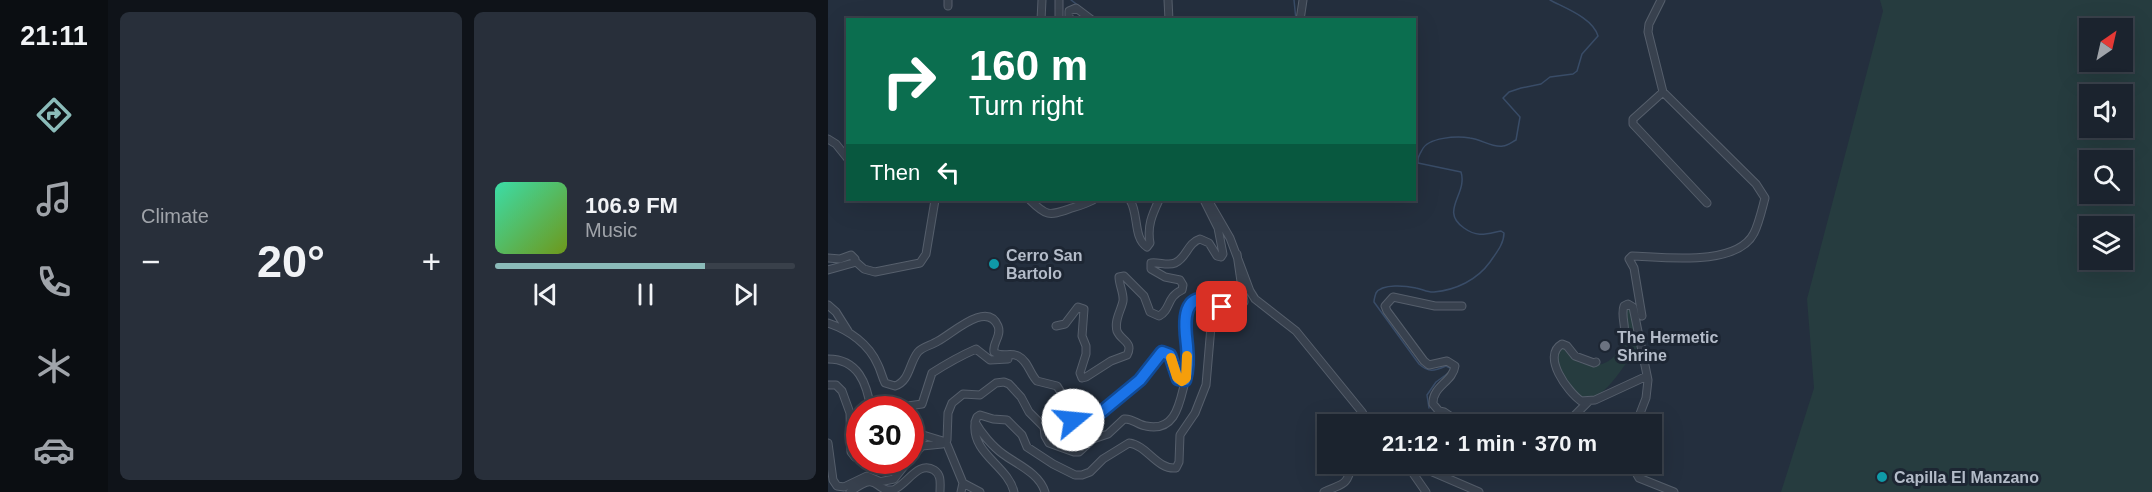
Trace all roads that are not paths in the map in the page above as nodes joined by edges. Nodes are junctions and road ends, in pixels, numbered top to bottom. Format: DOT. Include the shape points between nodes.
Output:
graph roads {
  1 [pos="1042,0"];
  2 [pos="1059,0"];
  3 [pos="1168,0"];
  4 [pos="1303,0"];
  5 [pos="1661,0"];
  6 [pos="1041,18"];
  7 [pos="1059,18"];
  8 [pos="1069,18"];
  9 [pos="1089,18"];
  10 [pos="1168,18"];
  11 [pos="1300,18"];
  12 [pos="1663,92"];
  13 [pos="828,139"];
  14 [pos="846,156"];
  15 [pos="935,201"];
  16 [pos="1031,201"];
  17 [pos="1091,201"];
  18 [pos="1131,201"];
  19 [pos="1159,201"];
  20 [pos="1206,201"];
  21 [pos="1207,201"];
  22 [pos="1707,203"];
  23 [pos="1237,254"];
  24 [pos="828,258"];
  25 [pos="855,261"];
  26 [pos="828,270"];
  27 [pos="1213,303"];
  28 [pos="828,305"];
  29 [pos="1462,306"];
  30 [pos="1642,316"];
  31 [pos="828,323"];
  32 [pos="1056,326"];
  33 [pos="849,332"];
  34 [pos="1623,340"];
  35 [pos="828,359"];
  36 [pos="1023,360"];
  37 [pos="1596,362"];
  38 [pos="1647,376"];
  39 [pos="1186,378"];
  40 [pos="828,385"];
  41 [pos="868,396"];
  42 [pos="924,399"];
  43 [pos="846,400"];
  44 [pos="1588,402"];
  45 [pos="1440,411"];
  46 [pos="1363,414"];
  47 [pos="1438,414"];
  48 [pos="1447,414"];
  49 [pos="1576,414"];
  50 [pos="1640,414"];
  51 [pos="975,422"];
  52 [pos="924,435"];
  53 [pos="946,442"];
  54 [pos="828,443"];
  55 [pos="924,446"];
  56 [pos="898,474"];
  57 [pos="1350,474"];
  58 [pos="1413,474"];
  59 [pos="1437,474"];
  60 [pos="1637,474"];
  61 [pos="871,482"];
  62 [pos="881,482"];
  63 [pos="963,483"];
  64 [pos="850,492"];
  65 [pos="859,492"];
  66 [pos="940,492"];
  67 [pos="962,492"];
  68 [pos="980,492"];
  69 [pos="1014,492"];
  70 [pos="1045,492"];
  71 [pos="1324,492"];
  72 [pos="1426,492"];
  73 [pos="1479,492"];
  74 [pos="1674,492"];
  1 -- 6 [label="street"];
  2 -- 7 [label="street"];
  3 -- 10 [label="street"];
  4 -- 11 [label="street"];
  5 -- 12 [label="street" via="1648,32"];
  8 -- 9 [label="street" via="1070,11 1076,8"];
  12 -- 22 [label="street" via="1633,119 1633,124"];
  12 -- 30 [label="street" via="1756,184 1765,198 1754,234 1732,252 1700,258 1632,255 1629,259"];
  13 -- 14 [label="street"];
  15 -- 25 [label="street" via="926,254 920,263 875,272"];
  16 -- 17 [label="street" via="1044,212 1058,214"];
  18 -- 19 [label="street" via="1141,241 1147,247 1150,220"];
  20 -- 32 [label="street" via="1223,254 1217,256 1209,243 1200,239 1175,263 1151,262 1151,269 1165,278 1180,280 1183,285 1165,311 1158,315 1150,312 1141,292 1124,276 1119,277 1123,297 1116,327 1129,345 1127,356 1082,378 1087,350 1082,336 1084,309 1078,307 1065,324"];
  21 -- 23 [label="street"];
  23 -- 27 [label="street" via="1244,302 1233,310"];
  23 -- 46 [label="street" via="1255,299 1296,331"];
  24 -- 25 [label="street" via="851,255"];
  25 -- 26 [label="street"];
  27 -- 39 [label="street" via="1196,300 1185,318"];
  27 -- 51 [label="street" via="1206,385 1195,414 1180,435 1176,468 1166,467 1129,442 1090,472 1075,476 1027,447 1020,432 1005,419 980,415"];
  28 -- 33 [label="street"];
  29 -- 45 [label="street" via="1435,306 1393,297 1385,306 1424,361 1430,365 1447,361 1455,366 1434,393 1433,404"];
  31 -- 33 [label="street"];
  33 -- 36 [label="street" via="870,352 883,380 892,386 904,381 920,350 981,316 992,319 999,328 995,354 1015,355"];
  34 -- 38 [label="street" via="1626,332 1622,310 1628,304"];
  35 -- 41 [label="street" via="842,360 854,367"];
  36 -- 39 [label="street" via="1037,381 1059,388 1062,414 1069,421 1100,413 1140,380 1162,352 1170,355 1178,379"];
  36 -- 42 [label="street" via="990,360 979,350 973,350 934,370"];
  37 -- 44 [label="street" via="1575,356 1562,344 1554,356 1571,394"];
  38 -- 44 [label="street"];
  38 -- 50 [label="street" via="1646,398"];
  39 -- 53 [label="street" via="1178,409 1166,423 1149,427 1124,419 1108,434 1077,452 1049,443 1044,427 1029,412 1015,388 999,382 980,395 963,394 952,403"];
  40 -- 43 [label="street" via="838,386"];
  44 -- 49 [label="street"];
  45 -- 47 [label="street"];
  45 -- 48 [label="street"];
  51 -- 69 [label="street" via="989,460 1009,478"];
  51 -- 70 [label="street" via="1001,453 1034,475"];
  52 -- 53 [label="street"];
  53 -- 55 [label="street"];
  53 -- 63 [label="street"];
  54 -- 62 [label="street" via="837,486 844,487 867,476"];
  56 -- 62 [label="street"];
  57 -- 71 [label="street" via="1342,485"];
  58 -- 72 [label="street"];
  59 -- 73 [label="street"];
  60 -- 74 [label="street"];
  61 -- 62 [label="street"];
  61 -- 64 [label="street"];
  61 -- 65 [label="street"];
  61 -- 66 [label="street" via="893,490 917,471 928,468 939,476"];
  63 -- 67 [label="street"];
  63 -- 68 [label="street"];
}
